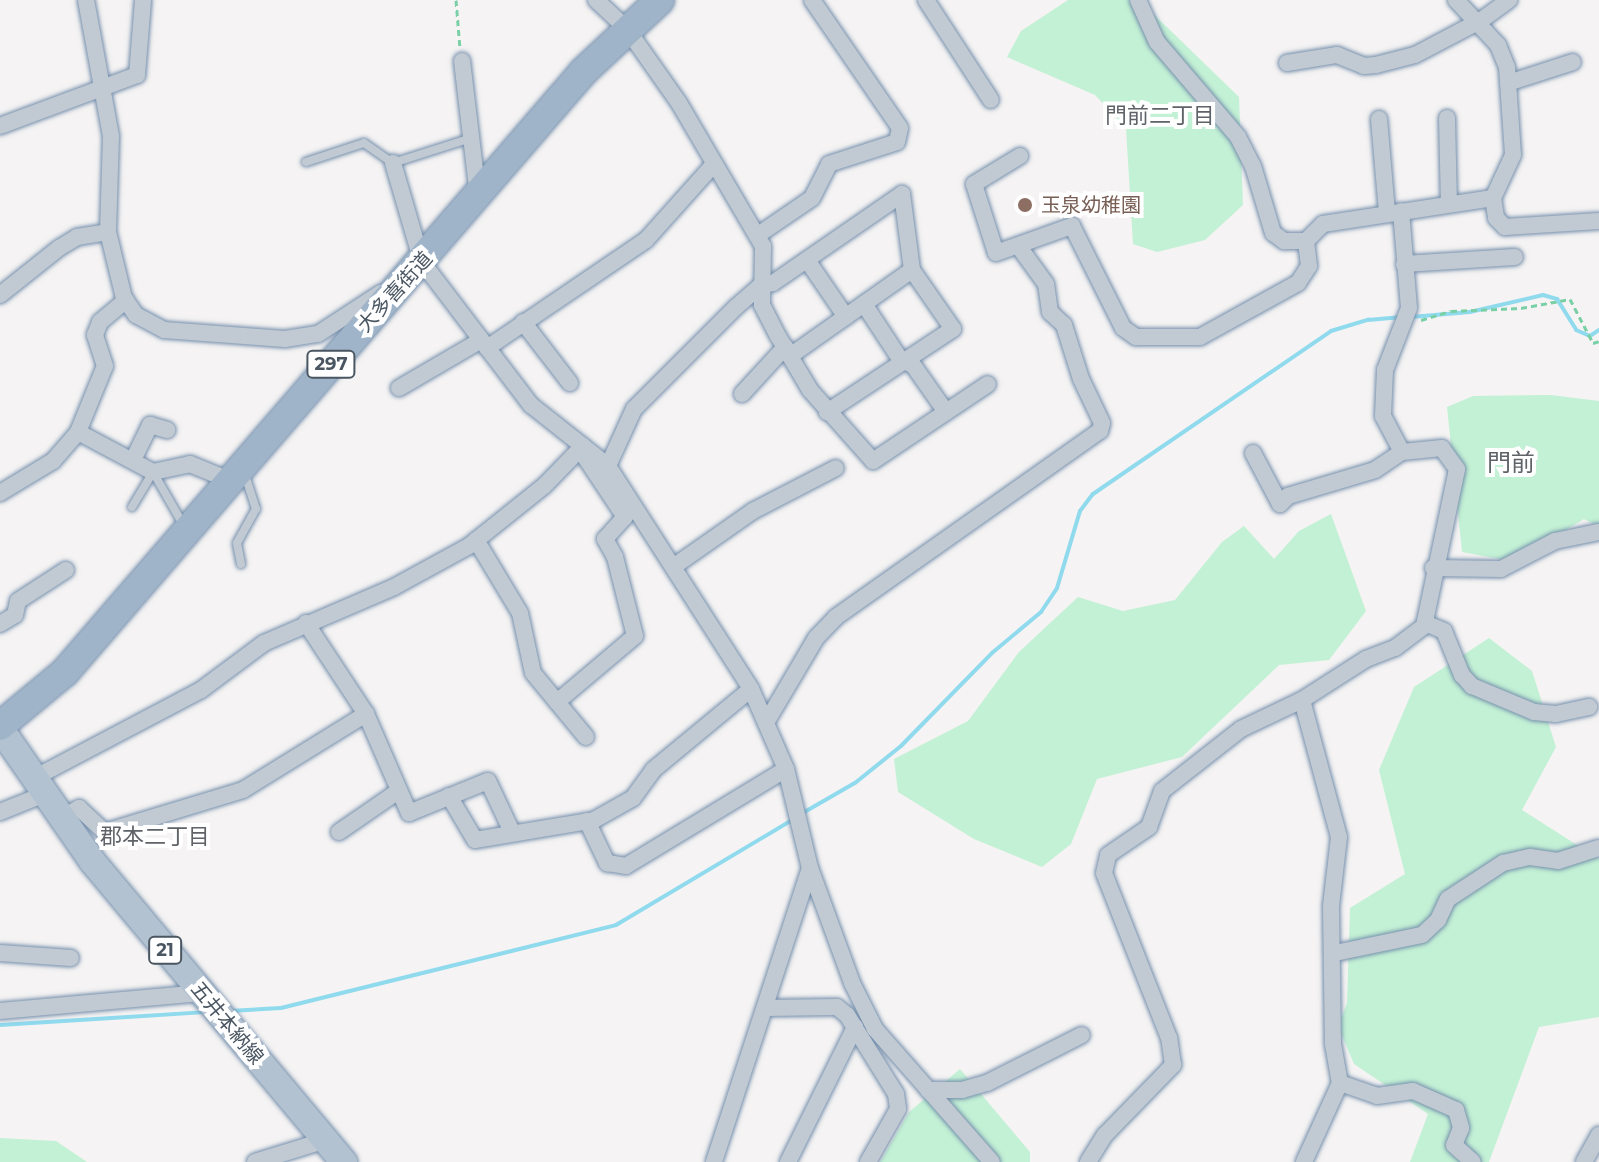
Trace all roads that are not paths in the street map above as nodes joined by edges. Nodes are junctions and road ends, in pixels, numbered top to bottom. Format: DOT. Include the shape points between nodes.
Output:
graph roads {
  1 [pos="86,0"];
  2 [pos="143,0"];
  3 [pos="596,0"];
  4 [pos="660,0"];
  5 [pos="812,0"];
  6 [pos="926,0"];
  7 [pos="1138,0"];
  8 [pos="1456,0"];
  9 [pos="1509,0"];
  10 [pos="1476,24"];
  11 [pos="627,29"];
  12 [pos="462,61"];
  13 [pos="1573,62"];
  14 [pos="1287,63"];
  15 [pos="1508,83"];
  16 [pos="101,89"];
  17 [pos="991,100"];
  18 [pos="1447,118"];
  19 [pos="1379,119"];
  20 [pos="0,126"];
  21 [pos="468,139"];
  22 [pos="1020,156"];
  23 [pos="306,162"];
  24 [pos="393,163"];
  25 [pos="714,164"];
  26 [pos="478,198"];
  27 [pos="1493,198"];
  28 [pos="1449,204"];
  29 [pos="1394,212"];
  30 [pos="1599,221"];
  31 [pos="108,232"];
  32 [pos="758,235"];
  33 [pos="1306,241"];
  34 [pos="1019,247"];
  35 [pos="1515,257"];
  36 [pos="807,260"];
  37 [pos="1404,264"];
  38 [pos="414,270"];
  39 [pos="912,270"];
  40 [pos="760,286"];
  41 [pos="0,295"];
  42 [pos="126,300"];
  43 [pos="864,304"];
  44 [pos="846,317"];
  45 [pos="523,322"];
  46 [pos="484,344"];
  47 [pos="788,352"];
  48 [pos="900,359"];
  49 [pos="570,383"];
  50 [pos="988,384"];
  51 [pos="399,388"];
  52 [pos="742,394"];
  53 [pos="827,412"];
  54 [pos="946,412"];
  55 [pos="167,430"];
  56 [pos="78,432"];
  57 [pos="582,448"];
  58 [pos="1402,452"];
  59 [pos="1253,453"];
  60 [pos="134,458"];
  61 [pos="608,466"];
  62 [pos="836,468"];
  63 [pos="153,472"];
  64 [pos="235,472"];
  65 [pos="0,493"];
  66 [pos="132,507"];
  67 [pos="186,530"];
  68 [pos="1599,532"];
  69 [pos="476,540"];
  70 [pos="241,564"];
  71 [pos="673,567"];
  72 [pos="1433,568"];
  73 [pos="66,570"];
  74 [pos="306,623"];
  75 [pos="1425,623"];
  76 [pos="0,624"];
  77 [pos="751,689"];
  78 [pos="1302,700"];
  79 [pos="557,702"];
  80 [pos="1589,707"];
  81 [pos="366,714"];
  82 [pos="767,721"];
  83 [pos="0,727"];
  84 [pos="586,737"];
  85 [pos="786,769"];
  86 [pos="40,786"];
  87 [pos="397,792"];
  88 [pos="449,796"];
  89 [pos="0,812"];
  90 [pos="62,818"];
  91 [pos="587,821"];
  92 [pos="339,832"];
  93 [pos="512,832"];
  94 [pos="1599,848"];
  95 [pos="810,868"];
  96 [pos="0,953"];
  97 [pos="1335,953"];
  98 [pos="71,958"];
  99 [pos="201,993"];
  100 [pos="765,1008"];
  101 [pos="0,1011"];
  102 [pos="855,1027"];
  103 [pos="1082,1035"];
  104 [pos="1340,1083"];
  105 [pos="928,1090"];
  106 [pos="1599,1135"];
  107 [pos="326,1140"];
  108 [pos="255,1162"];
  109 [pos="344,1162"];
  110 [pos="714,1162"];
  111 [pos="788,1162"];
  112 [pos="868,1162"];
  113 [pos="992,1162"];
  114 [pos="1088,1162"];
  115 [pos="1304,1162"];
  116 [pos="1473,1162"];
  117 [pos="1584,1162"];
  1 -- 16 [label="street"];
  2 -- 16 [label="street" via="141,69"];
  3 -- 11 [label="street"];
  4 -- 11 [label="highway, 大多喜街道 / 297"];
  5 -- 32 [label="street" via="900,128 897,142 829,164 812,198"];
  6 -- 17 [label="street"];
  7 -- 33 [label="street" via="1157,42 1238,137 1253,166 1273,233 1284,241"];
  8 -- 10 [label="street"];
  9 -- 10 [label="street"];
  10 -- 14 [label="street" via="1415,55 1376,65 1337,55"];
  10 -- 15 [label="street" via="1498,45"];
  11 -- 25 [label="street"];
  11 -- 26 [label="highway, 大多喜街道 / 297" via="583,72"];
  12 -- 21 [label="street"];
  13 -- 15 [label="street"];
  15 -- 27 [label="street" via="1513,155"];
  16 -- 20 [label="street"];
  16 -- 31 [label="street" via="111,136"];
  18 -- 28 [label="street"];
  19 -- 29 [label="street"];
  21 -- 24 [label="lane"];
  21 -- 26 [label="street"];
  22 -- 34 [label="street" via="974,184 996,253"];
  23 -- 24 [label="lane" via="364,143"];
  24 -- 38 [label="street"];
  25 -- 32 [label="street"];
  25 -- 45 [label="street" via="646,240"];
  26 -- 38 [label="highway, 大多喜街道 / 297"];
  27 -- 28 [label="street"];
  27 -- 30 [label="street" via="1496,218 1505,227"];
  28 -- 29 [label="street"];
  29 -- 33 [label="street" via="1323,224"];
  29 -- 37 [label="street"];
  31 -- 41 [label="street" via="77,237"];
  31 -- 42 [label="street"];
  32 -- 40 [label="street" via="766,262"];
  33 -- 34 [label="street" via="1309,266 1298,283 1200,337 1127,335 1072,226"];
  34 -- 82 [label="street" via="1046,284 1050,312 1064,325 1102,423 1100,431 836,617 816,638"];
  35 -- 37 [label="street"];
  36 -- 39 [label="street" via="902,194"];
  36 -- 40 [label="street"];
  36 -- 44 [label="street"];
  37 -- 58 [label="street" via="1406,324 1385,370 1382,392 1383,416"];
  38 -- 42 [label="street" via="334,327 285,339 164,330 145,322"];
  38 -- 46 [label="street"];
  38 -- 64 [label="highway, 大多喜街道 / 297"];
  39 -- 43 [label="street"];
  39 -- 48 [label="street" via="953,329"];
  40 -- 47 [label="street" via="762,305"];
  40 -- 61 [label="street" via="634,409"];
  42 -- 56 [label="street" via="100,322 95,335 105,366"];
  43 -- 44 [label="street"];
  43 -- 48 [label="street"];
  44 -- 47 [label="street"];
  45 -- 46 [label="street"];
  45 -- 49 [label="street"];
  46 -- 51 [label="street"];
  46 -- 57 [label="street" via="531,405"];
  47 -- 52 [label="street"];
  47 -- 53 [label="street"];
  48 -- 53 [label="street"];
  48 -- 54 [label="street" via="913,365"];
  50 -- 54 [label="street"];
  53 -- 54 [label="street" via="873,461"];
  55 -- 60 [label="street" via="150,425"];
  56 -- 60 [label="street"];
  56 -- 65 [label="street" via="53,461"];
  57 -- 61 [label="street"];
  57 -- 69 [label="street"];
  57 -- 79 [label="street" via="625,517 605,539 615,557 635,636"];
  58 -- 59 [label="street" via="1375,470 1288,496 1280,504"];
  58 -- 72 [label="street" via="1442,448 1457,469"];
  60 -- 63 [label="street"];
  61 -- 71 [label="street"];
  62 -- 71 [label="street" via="753,511"];
  63 -- 64 [label="street" via="190,464"];
  63 -- 66 [label="lane"];
  63 -- 67 [label="lane"];
  64 -- 67 [label="highway, 大多喜街道 / 297"];
  64 -- 70 [label="lane" via="256,509 237,543"];
  67 -- 83 [label="highway, 大多喜街道 / 297" via="65,672"];
  68 -- 72 [label="street" via="1555,541 1501,569"];
  69 -- 74 [label="street" via="394,587"];
  69 -- 79 [label="street" via="520,613 533,673"];
  71 -- 77 [label="street"];
  72 -- 75 [label="street"];
  73 -- 76 [label="street" via="18,601 15,615"];
  74 -- 81 [label="street"];
  74 -- 86 [label="street" via="264,643 201,690"];
  75 -- 78 [label="street" via="1395,648 1366,659"];
  75 -- 80 [label="street" via="1444,631 1472,686 1534,712"];
  77 -- 82 [label="street"];
  77 -- 91 [label="street" via="653,770 633,798"];
  78 -- 97 [label="street" via="1339,837 1331,906"];
  78 -- 114 [label="street" via="1241,729 1162,791 1149,827 1103,863 1132,952 1169,1038 1173,1065 1105,1135"];
  79 -- 84 [label="street"];
  81 -- 87 [label="street"];
  81 -- 90 [label="street" via="243,790 105,832 79,808"];
  82 -- 85 [label="street"];
  83 -- 86 [label="main road, 五井本納線 / 21"];
  85 -- 91 [label="street" via="626,866 607,863"];
  85 -- 95 [label="street"];
  86 -- 89 [label="street"];
  86 -- 90 [label="main road, 五井本納線 / 21"];
  87 -- 88 [label="street" via="409,813"];
  87 -- 92 [label="street"];
  88 -- 93 [label="street" via="475,840"];
  88 -- 93 [label="street" via="488,781"];
  90 -- 99 [label="main road, 五井本納線 / 21"];
  91 -- 93 [label="street"];
  94 -- 97 [label="street" via="1558,861 1530,857 1503,863 1448,899 1438,920 1422,935"];
  95 -- 100 [label="street"];
  95 -- 105 [label="street" via="852,983 875,1029"];
  96 -- 98 [label="street"];
  97 -- 104 [label="street" via="1333,1044"];
  99 -- 101 [label="street"];
  99 -- 107 [label="main road, 五井本納線 / 21"];
  100 -- 102 [label="street" via="837,1007"];
  100 -- 110 [label="street"];
  102 -- 111 [label="street"];
  102 -- 112 [label="street" via="896,1094 898,1109"];
  103 -- 105 [label="street" via="987,1083 962,1090"];
  104 -- 115 [label="street"];
  104 -- 116 [label="street" via="1377,1096 1413,1091 1456,1110 1461,1128 1454,1145"];
  105 -- 113 [label="street"];
  106 -- 117 [label="street"];
  107 -- 108 [label="street"];
  107 -- 109 [label="main road, 五井本納線 / 21"];
}
